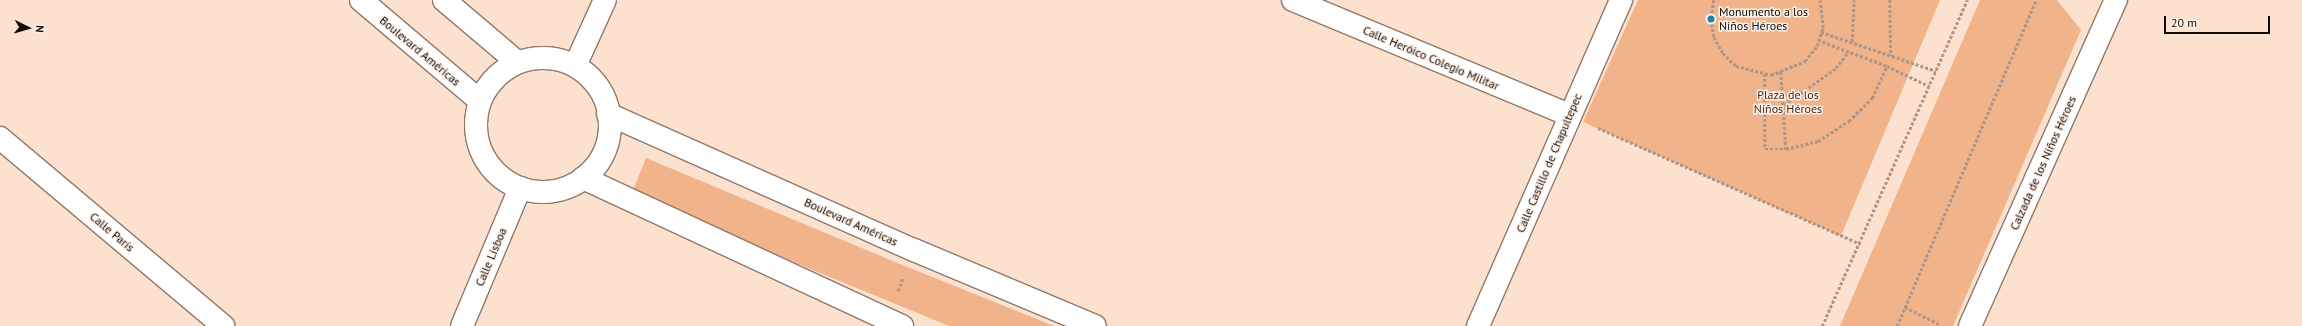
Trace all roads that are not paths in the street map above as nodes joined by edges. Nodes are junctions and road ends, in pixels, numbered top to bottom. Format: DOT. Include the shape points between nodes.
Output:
graph roads {
  1 [pos="361,0"];
  2 [pos="444,0"];
  3 [pos="605,0"];
  4 [pos="1293,0"];
  5 [pos="1620,0"];
  6 [pos="2116,0"];
  7 [pos="517,62"];
  8 [pos="575,66"];
  9 [pos="480,101"];
  10 [pos="608,114"];
  11 [pos="1569,115"];
  12 [pos="0,138"];
  13 [pos="583,178"];
  14 [pos="520,188"];
  15 [pos="891,324"];
  16 [pos="223,326"];
  17 [pos="462,326"];
  18 [pos="1095,326"];
  19 [pos="1478,326"];
  20 [pos="1970,326"];
  1 -- 9 [label="street, Boulevard Américas"];
  2 -- 7 [label="street"];
  3 -- 8 [label="street"];
  4 -- 11 [label="street, Calle Heróico Colegio Militar"];
  5 -- 11 [label="street, Calle Castillo de Chapultepec"];
  6 -- 20 [label="street, Calzada de los Niños Héroes"];
  7 -- 8 [label="street" via="546,58"];
  7 -- 9 [label="street" via="494,78"];
  8 -- 10 [label="street" via="597,86"];
  9 -- 14 [label="street" via="476,122 478,143 487,162 501,178"];
  10 -- 13 [label="street" via="605,150"];
  10 -- 18 [label="street, Boulevard Américas" via="914,250"];
  11 -- 19 [label="street, Calle Castillo de Chapultepec"];
  12 -- 16 [label="street, Calle París"];
  13 -- 14 [label="street" via="553,191"];
  13 -- 15 [label="street"];
  14 -- 17 [label="street, Calle Lisboa"];
}
